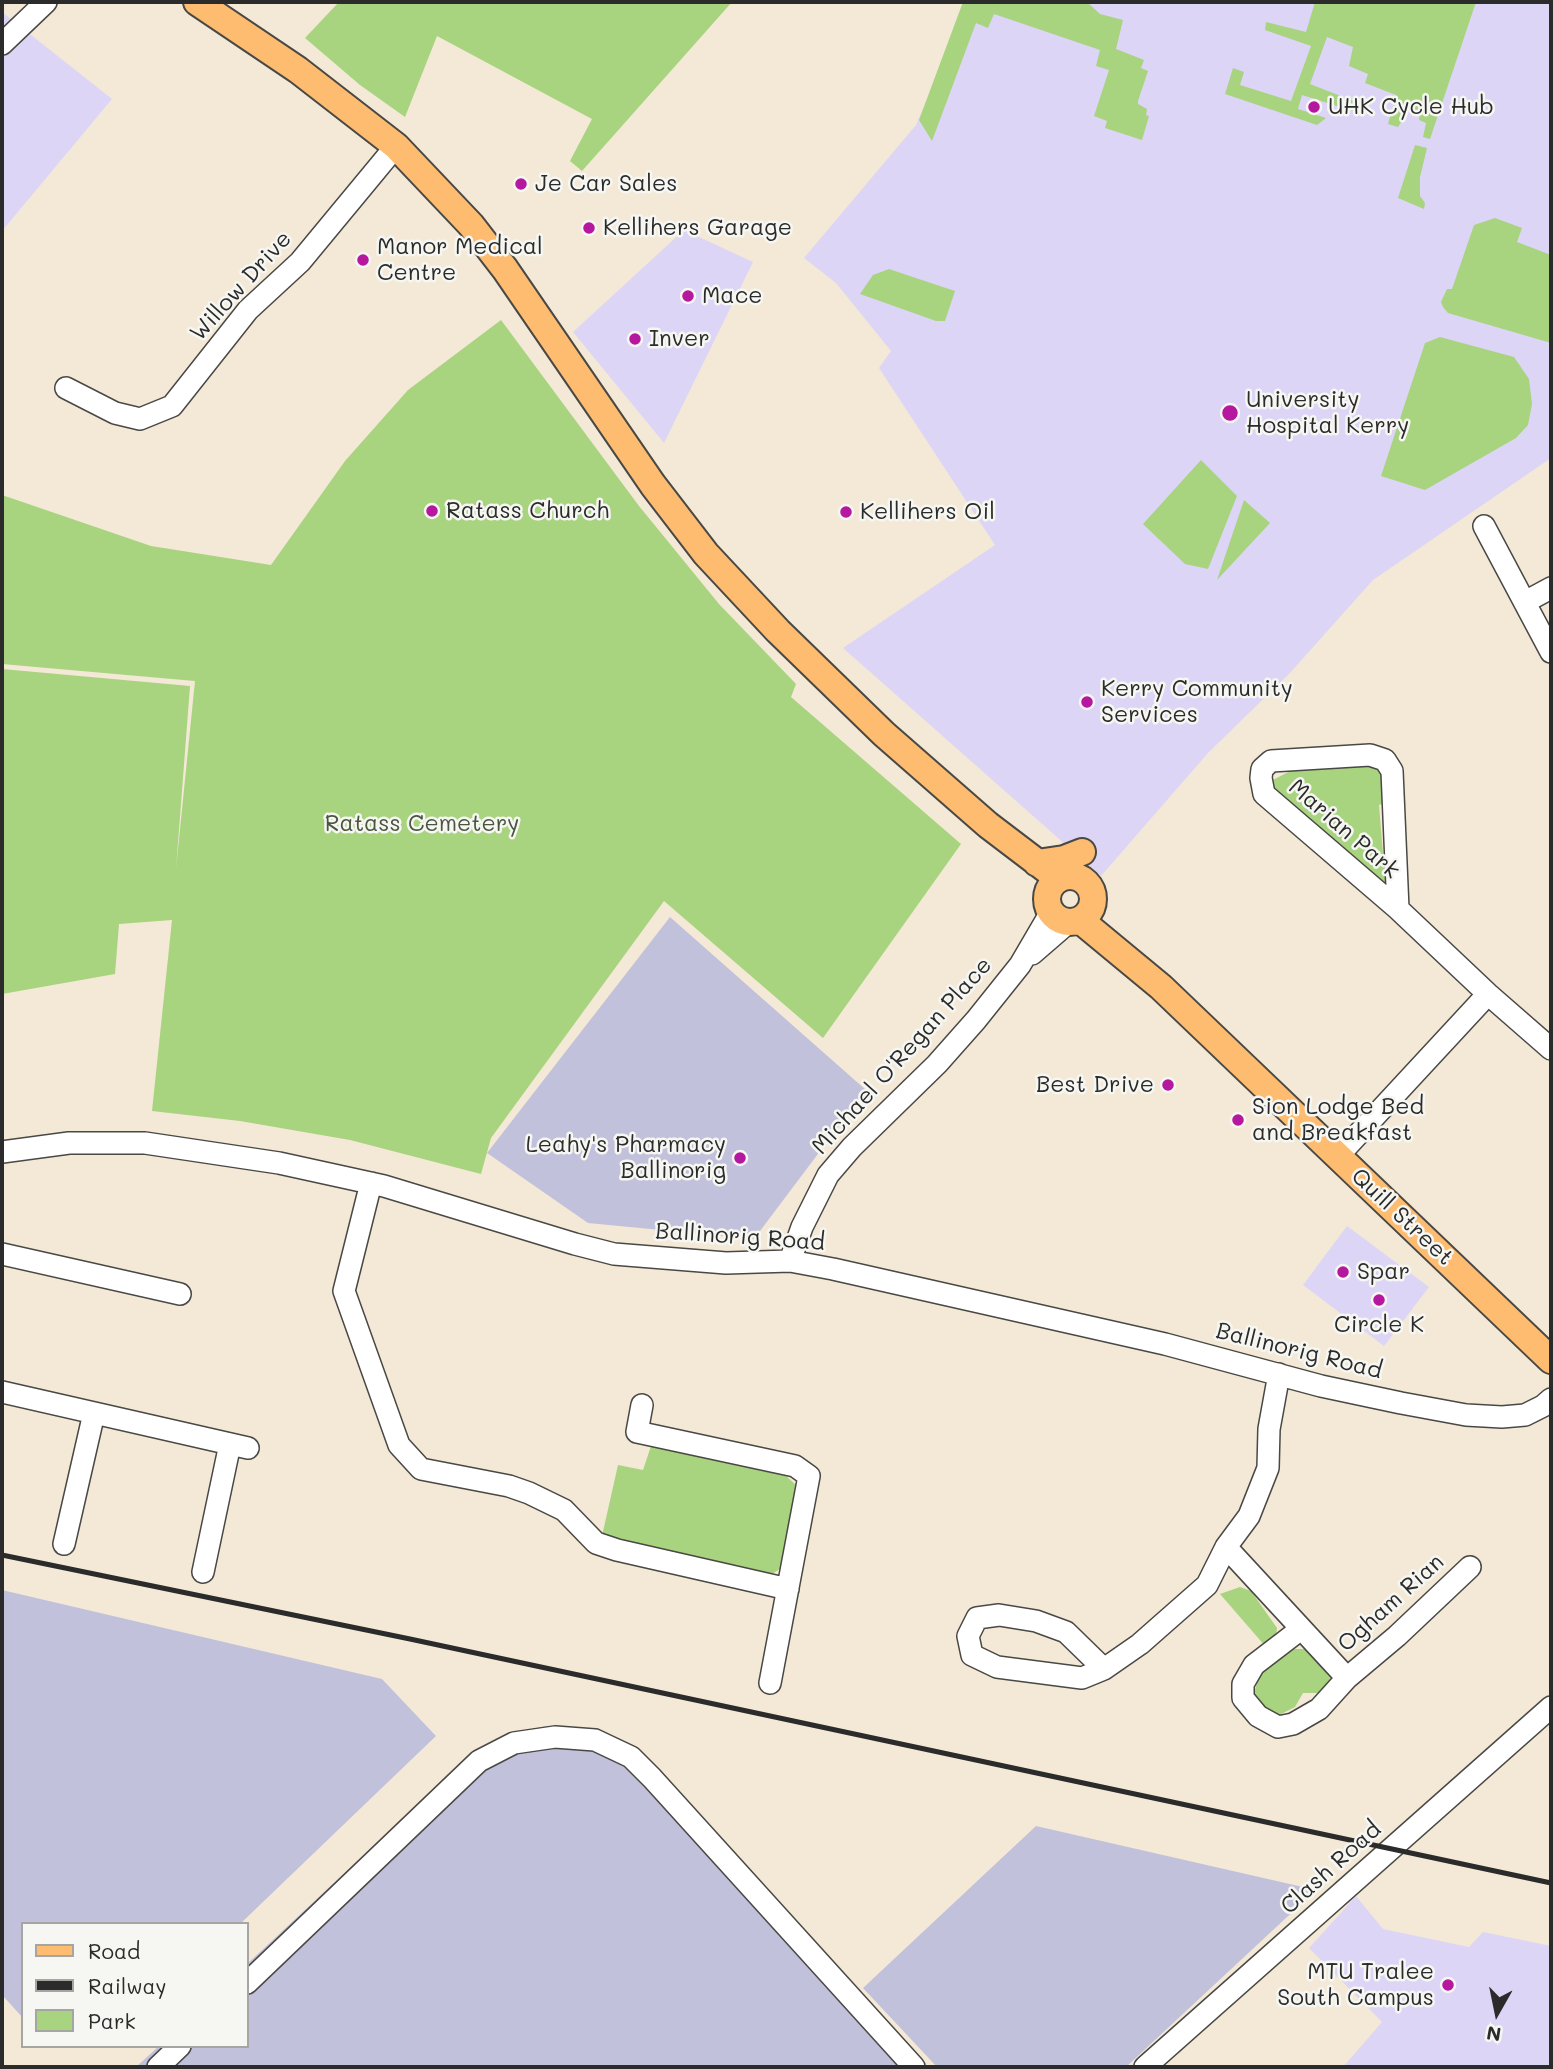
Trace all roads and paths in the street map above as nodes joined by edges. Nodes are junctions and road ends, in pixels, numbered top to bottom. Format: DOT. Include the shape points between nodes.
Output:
graph roads {
  1 [pos="46,2"];
  2 [pos="197,2"];
  3 [pos="2,44"];
  4 [pos="396,146"];
  5 [pos="66,388"];
  6 [pos="1484,526"];
  7 [pos="1551,588"];
  8 [pos="1525,602"];
  9 [pos="1551,652"];
  10 [pos="988,825"];
  11 [pos="1082,852"];
  12 [pos="1037,863"];
  13 [pos="1067,905"];
  14 [pos="1398,909"];
  15 [pos="1488,994"];
  16 [pos="1551,1049"];
  17 [pos="2,1152"];
  18 [pos="1337,1157"];
  19 [pos="371,1183"];
  20 [pos="2,1254"];
  21 [pos="790,1261"];
  22 [pos="180,1294"];
  23 [pos="1551,1360"];
  24 [pos="1279,1374"];
  25 [pos="2,1392"];
  26 [pos="1551,1399"];
  27 [pos="642,1405"];
  28 [pos="94,1413"];
  29 [pos="64,1544"];
  30 [pos="1226,1547"];
  31 [pos="1470,1567"];
  32 [pos="203,1572"];
  33 [pos="788,1590"];
  34 [pos="1301,1629"];
  35 [pos="1104,1669"];
  36 [pos="1347,1678"];
  37 [pos="770,1683"];
  38 [pos="1551,1707"];
  39 [pos="248,1982"];
  40 [pos="178,2048"];
  41 [pos="158,2067"];
  42 [pos="914,2067"];
  43 [pos="1145,2067"];
  1 -- 3 [label="street"];
  2 -- 4 [label="main road" via="298,69"];
  4 -- 5 [label="street, Willow Drive" via="300,262 248,310 172,407 140,419 115,413"];
  4 -- 10 [label="main road" via="471,225 706,554 884,734"];
  6 -- 8 [label="street"];
  7 -- 8 [label="street"];
  8 -- 9 [label="street"];
  10 -- 12 [label="main road"];
  10 -- 13 [label="main road"];
  11 -- 12 [label="main road"];
  12 -- 13 [label="main road"];
  13 -- 18 [label="main road, Quill Street" via="1161,987"];
  13 -- 21 [label="street, Michael O'Regan Place" via="937,1064 828,1175"];
  14 -- 14 [label="street, Marian Park" via="1264,794 1262,769 1270,761 1370,755 1385,760 1392,771"];
  14 -- 15 [label="street, Marian Park"];
  15 -- 16 [label="street, Marian Park"];
  15 -- 18 [label="street"];
  17 -- 19 [label="street, Ballinorig Road" via="69,1143 145,1143 279,1163"];
  18 -- 23 [label="main road, Quill Street"];
  19 -- 21 [label="street, Ballinorig Road" via="614,1254 726,1263"];
  19 -- 33 [label="street" via="344,1291 399,1445 421,1469 530,1493 564,1510 596,1543 617,1550"];
  20 -- 22 [label="street"];
  21 -- 24 [label="street, Ballinorig Road" via="1165,1344"];
  24 -- 26 [label="street, Ballinorig Road" via="1466,1415 1525,1415"];
  24 -- 30 [label="street" via="1269,1429 1268,1468 1249,1516"];
  25 -- 28 [label="street"];
  27 -- 33 [label="street" via="637,1432 795,1466 809,1476"];
  28 -- 29 [label="street"];
  28 -- 32 [label="street" via="239,1446"];
  30 -- 34 [label="street, Ogham Rian"];
  30 -- 35 [label="street" via="1207,1585"];
  31 -- 36 [label="street, Ogham Rian"];
  33 -- 37 [label="street"];
  34 -- 36 [label="street, Ogham Rian"];
  34 -- 36 [label="street, Ogham Rian" via="1254,1665 1243,1684 1243,1698 1258,1716 1278,1727 1293,1724 1319,1709"];
  35 -- 35 [label="street" via="1082,1678 997,1667 972,1655 968,1636 977,1618 999,1615 1035,1621 1066,1632"];
  38 -- 43 [label="street, Clash Road"];
  39 -- 42 [label="street" via="479,1760 514,1743 555,1737 595,1740 638,1764"];
  40 -- 41 [label="street"];
}
